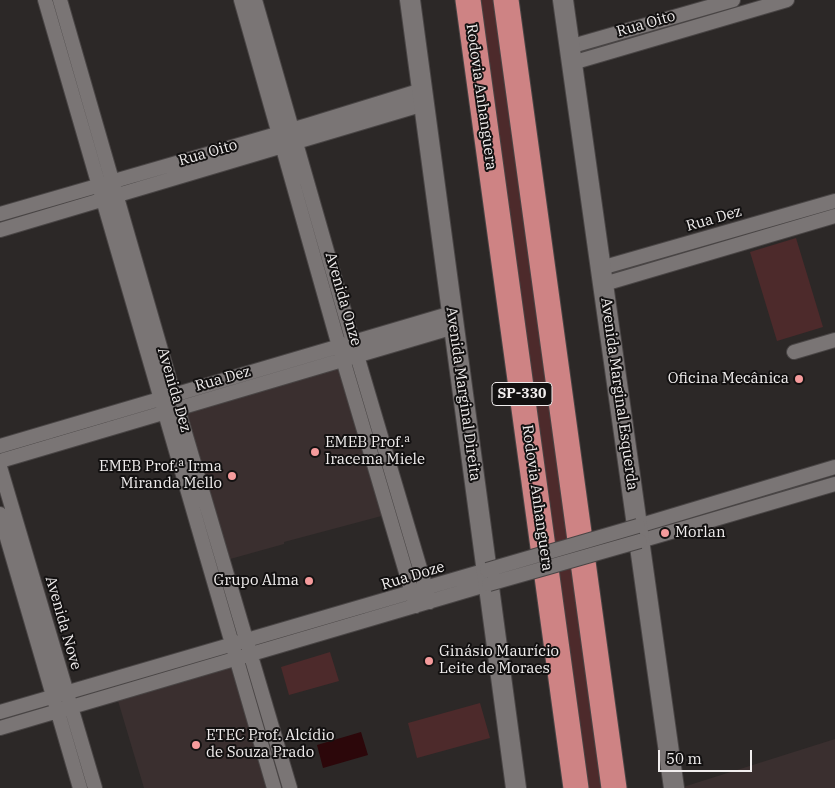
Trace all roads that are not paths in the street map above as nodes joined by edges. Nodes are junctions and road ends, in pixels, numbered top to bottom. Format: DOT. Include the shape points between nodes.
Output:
graph roads {
  1 [pos="45,0"];
  2 [pos="60,0"];
  3 [pos="241,0"];
  4 [pos="255,0"];
  5 [pos="410,0"];
  6 [pos="468,0"];
  7 [pos="506,0"];
  8 [pos="563,0"];
  9 [pos="733,0"];
  10 [pos="787,0"];
  11 [pos="571,55"];
  12 [pos="423,97"];
  13 [pos="288,138"];
  14 [pos="113,181"];
  15 [pos="98,186"];
  16 [pos="117,196"];
  17 [pos="103,200"];
  18 [pos="835,201"];
  19 [pos="0,214"];
  20 [pos="835,216"];
  21 [pos="0,230"];
  22 [pos="603,276"];
  23 [pos="453,320"];
  24 [pos="835,340"];
  25 [pos="339,346"];
  26 [pos="355,349"];
  27 [pos="794,352"];
  28 [pos="344,360"];
  29 [pos="174,395"];
  30 [pos="160,399"];
  31 [pos="178,409"];
  32 [pos="164,413"];
  33 [pos="0,446"];
  34 [pos="0,461"];
  35 [pos="0,467"];
  36 [pos="835,468"];
  37 [pos="835,484"];
  38 [pos="0,514"];
  39 [pos="638,533"];
  40 [pos="488,578"];
  41 [pos="428,595"];
  42 [pos="414,599"];
  43 [pos="248,648"];
  44 [pos="234,652"];
  45 [pos="66,693"];
  46 [pos="52,697"];
  47 [pos="64,709"];
  48 [pos="0,712"];
  49 [pos="0,728"];
  50 [pos="80,788"];
  51 [pos="95,788"];
  52 [pos="274,788"];
  53 [pos="290,788"];
  54 [pos="516,788"];
  55 [pos="576,788"];
  56 [pos="614,788"];
  57 [pos="674,788"];
  1 -- 15 [label="street, Avenida Dez"];
  2 -- 14 [label="street, Avenida Dez"];
  3 -- 13 [label="street, Avenida Onze"];
  4 -- 13 [label="street, Avenida Onze"];
  5 -- 12 [label="main road, Avenida Marginal Direita"];
  6 -- 55 [label="highway, Rodovia Anhanguera / SP-330"];
  7 -- 56 [label="highway, SP-330"];
  8 -- 11 [label="main road, Avenida Marginal Esquerda"];
  9 -- 11 [label="street, Rua Oito"];
  10 -- 11 [label="street, Rua Oito"];
  11 -- 22 [label="main road, Avenida Marginal Esquerda"];
  12 -- 13 [label="street, Rua Oito"];
  12 -- 23 [label="main road, Avenida Marginal Direita"];
  13 -- 14 [label="street, Rua Oito"];
  13 -- 16 [label="street, Rua Oito"];
  13 -- 25 [label="street, Avenida Onze"];
  13 -- 26 [label="street, Avenida Onze"];
  14 -- 15 [label="street, Rua Oito"];
  14 -- 16 [label="street, Avenida Dez"];
  15 -- 17 [label="street, Avenida Dez"];
  15 -- 19 [label="street, Rua Oito"];
  16 -- 17 [label="street, Rua Oito"];
  16 -- 29 [label="street, Avenida Dez"];
  17 -- 21 [label="street, Rua Oito"];
  17 -- 30 [label="street, Avenida Dez"];
  18 -- 22 [label="street, Rua Dez"];
  20 -- 22 [label="street, Rua Dez"];
  22 -- 39 [label="main road, Avenida Marginal Esquerda"];
  23 -- 26 [label="street, Rua Dez"];
  23 -- 40 [label="main road, Avenida Marginal Direita"];
  24 -- 27 [label="street"];
  25 -- 26 [label="street, Rua Dez"];
  25 -- 28 [label="street, Avenida Onze"];
  25 -- 29 [label="street, Rua Dez"];
  26 -- 28 [label="street, Rua Dez"];
  26 -- 41 [label="street, Avenida Onze"];
  28 -- 31 [label="street, Rua Dez"];
  28 -- 42 [label="street, Avenida Onze"];
  29 -- 30 [label="street, Rua Dez"];
  29 -- 31 [label="street, Avenida Dez"];
  30 -- 32 [label="street, Avenida Dez"];
  30 -- 33 [label="street, Rua Dez"];
  31 -- 32 [label="street, Rua Dez"];
  31 -- 43 [label="street, Avenida Dez"];
  32 -- 34 [label="street, Rua Dez"];
  32 -- 44 [label="street, Avenida Dez"];
  35 -- 45 [label="street, Avenida Nove"];
  36 -- 39 [label="street, Rua Doze"];
  37 -- 39 [label="street, Rua Doze"];
  38 -- 46 [label="street, Avenida Nove"];
  39 -- 40 [label="street, Rua Doze, bridge"];
  39 -- 57 [label="main road, Avenida Marginal Esquerda"];
  40 -- 41 [label="street, Rua Doze"];
  40 -- 54 [label="main road, Avenida Marginal Direita"];
  41 -- 42 [label="street, Rua Doze"];
  42 -- 43 [label="street, Rua Doze"];
  43 -- 44 [label="street, Rua Doze"];
  43 -- 53 [label="street, Avenida Dez"];
  44 -- 45 [label="street, Rua Doze"];
  44 -- 47 [label="street, Rua Doze"];
  44 -- 52 [label="street, Avenida Dez"];
  45 -- 46 [label="street, Rua Doze"];
  45 -- 47 [label="street, Avenida Nove"];
  46 -- 47 [label="street, Avenida Nove"];
  46 -- 48 [label="street, Rua Doze"];
  47 -- 49 [label="street, Rua Doze"];
  47 -- 50 [label="street, Avenida Nove"];
  47 -- 51 [label="street, Avenida Nove"];
}
